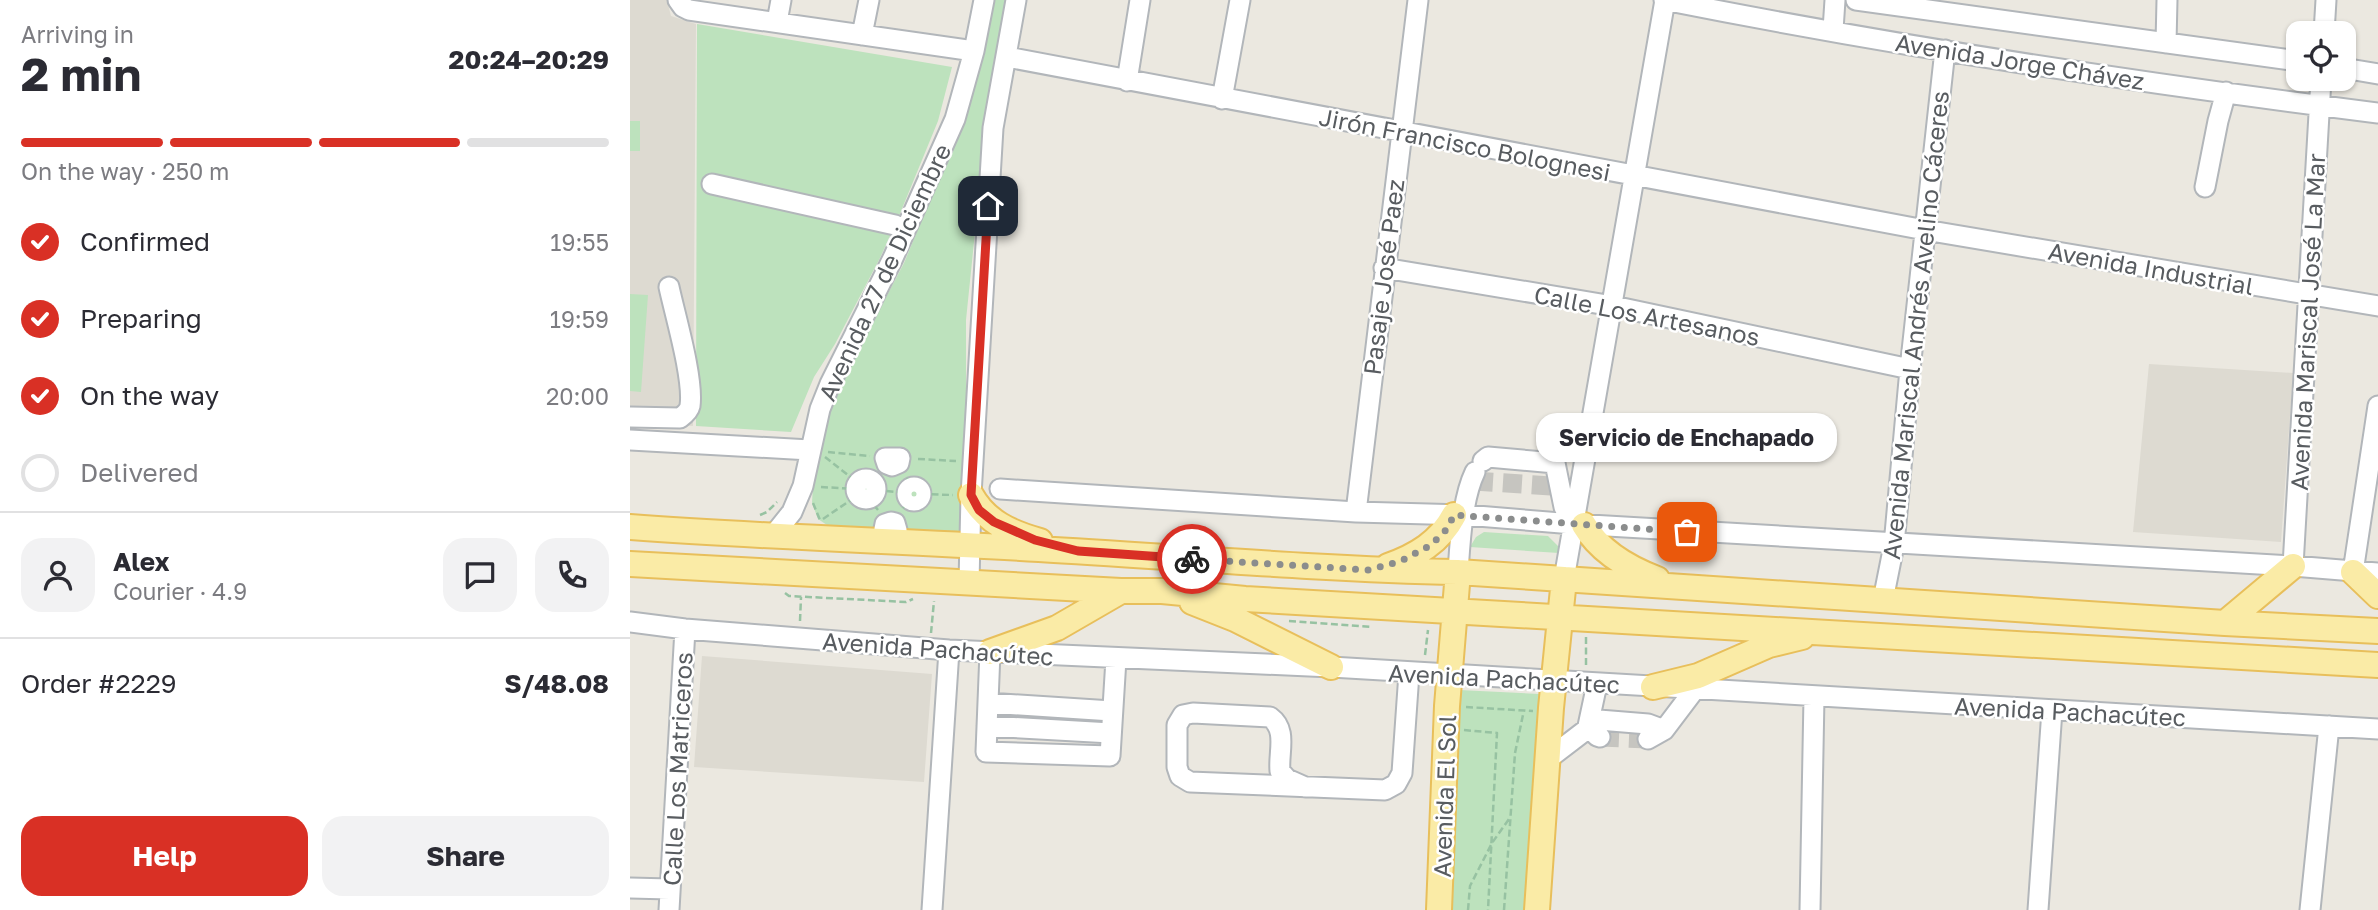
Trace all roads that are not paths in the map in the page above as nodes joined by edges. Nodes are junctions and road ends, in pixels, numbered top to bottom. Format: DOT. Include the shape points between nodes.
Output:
graph roads {
  1 [pos="781,0"];
  2 [pos="869,0"];
  3 [pos="984,0"];
  4 [pos="1016,0"];
  5 [pos="1140,0"];
  6 [pos="1240,0"];
  7 [pos="1418,0"];
  8 [pos="1665,0"];
  9 [pos="1835,0"];
  10 [pos="1856,0"];
  11 [pos="2167,0"];
  12 [pos="2326,0"];
  13 [pos="680,4"];
  14 [pos="2325,21"];
  15 [pos="777,22"];
  16 [pos="1833,30"];
  17 [pos="862,35"];
  18 [pos="2166,43"];
  19 [pos="1945,50"];
  20 [pos="974,51"];
  21 [pos="1007,57"];
  22 [pos="2286,59"];
  23 [pos="2356,70"];
  24 [pos="2378,74"];
  25 [pos="1127,82"];
  26 [pos="2320,91"];
  27 [pos="2226,92"];
  28 [pos="1222,99"];
  29 [pos="2318,106"];
  30 [pos="2378,113"];
  31 [pos="1401,132"];
  32 [pos="1635,175"];
  33 [pos="712,184"];
  34 [pos="2206,187"];
  35 [pos="905,230"];
  36 [pos="1924,230"];
  37 [pos="1384,268"];
  38 [pos="669,287"];
  39 [pos="2310,295"];
  40 [pos="1613,306"];
  41 [pos="2378,306"];
  42 [pos="1910,369"];
  43 [pos="2378,406"];
  44 [pos="630,417"];
  45 [pos="630,440"];
  46 [pos="810,450"];
  47 [pos="1000,489"];
  48 [pos="971,495"];
  49 [pos="1356,512"];
  50 [pos="1459,515"];
  51 [pos="1578,525"];
  52 [pos="630,527"];
  53 [pos="772,537"];
  54 [pos="970,545"];
  55 [pos="1894,545"];
  56 [pos="1078,551"];
  57 [pos="630,564"];
  58 [pos="2294,566"];
  59 [pos="1369,570"];
  60 [pos="1458,572"];
  61 [pos="2353,572"];
  62 [pos="2378,573"];
  63 [pos="1564,579"];
  64 [pos="969,583"];
  65 [pos="1674,586"];
  66 [pos="1121,591"];
  67 [pos="1161,591"];
  68 [pos="2378,596"];
  69 [pos="1883,600"];
  70 [pos="1454,610"];
  71 [pos="1560,616"];
  72 [pos="630,622"];
  73 [pos="2225,623"];
  74 [pos="685,629"];
  75 [pos="1820,631"];
  76 [pos="2378,631"];
  77 [pos="939,649"];
  78 [pos="990,652"];
  79 [pos="1116,659"];
  80 [pos="2378,665"];
  81 [pos="1331,667"];
  82 [pos="1409,673"];
  83 [pos="1449,675"];
  84 [pos="1553,681"];
  85 [pos="1591,683"];
  86 [pos="1653,687"];
  87 [pos="1695,689"];
  88 [pos="1814,697"];
  89 [pos="988,703"];
  90 [pos="2052,710"];
  91 [pos="1112,711"];
  92 [pos="2329,726"];
  93 [pos="2378,729"];
  94 [pos="1594,732"];
  95 [pos="1548,759"];
  96 [pos="1305,787"];
  97 [pos="630,888"];
  98 [pos="670,889"];
  99 [pos="669,910"];
  100 [pos="932,910"];
  101 [pos="1439,910"];
  102 [pos="1537,910"];
  103 [pos="1810,910"];
  104 [pos="2038,910"];
  105 [pos="2310,910"];
  1 -- 15 [label="street"];
  2 -- 17 [label="street"];
  3 -- 20 [label="street, Avenida 27 de Diciembre"];
  4 -- 21 [label="street, Avenida 27 de Diciembre"];
  5 -- 25 [label="street"];
  6 -- 28 [label="street"];
  7 -- 31 [label="street, Pasaje José Paez"];
  8 -- 16 [label="street, Avenida Jorge Chávez"];
  8 -- 32 [label="street"];
  9 -- 16 [label="street"];
  10 -- 18 [label="street, Avenida Jorge Chávez"];
  11 -- 18 [label="street"];
  12 -- 14 [label="street"];
  13 -- 15 [label="street"];
  15 -- 17 [label="street"];
  16 -- 19 [label="street, Avenida Jorge Chávez"];
  17 -- 20 [label="street"];
  18 -- 22 [label="street, Avenida Jorge Chávez"];
  19 -- 27 [label="street, Avenida Jorge Chávez"];
  19 -- 36 [label="street, Avenida Mariscal Andrés Avelino Cáceres"];
  20 -- 35 [label="street, Avenida 27 de Diciembre" via="955,120"];
  21 -- 25 [label="street, Jirón Francisco Bolognesi"];
  21 -- 48 [label="street, Avenida 27 de Diciembre" via="993,128"];
  23 -- 24 [label="street"];
  25 -- 28 [label="street, Jirón Francisco Bolognesi"];
  26 -- 29 [label="street, Avenida Mariscal José La Mar"];
  27 -- 29 [label="street, Avenida Jorge Chávez"];
  27 -- 34 [label="street"];
  28 -- 31 [label="street, Jirón Francisco Bolognesi"];
  29 -- 30 [label="street, Avenida Jorge Chávez"];
  29 -- 39 [label="street, Avenida Mariscal José La Mar"];
  31 -- 32 [label="street, Jirón Francisco Bolognesi"];
  31 -- 37 [label="street, Pasaje José Paez"];
  32 -- 36 [label="street, Jirón Francisco Bolognesi"];
  32 -- 40 [label="street"];
  33 -- 35 [label="street"];
  35 -- 46 [label="street, Avenida 27 de Diciembre" via="830,384"];
  36 -- 39 [label="street, Avenida Industrial"];
  36 -- 42 [label="street, Avenida Mariscal Andrés Avelino Cáceres"];
  37 -- 40 [label="street, Calle Los Artesanos"];
  37 -- 49 [label="street, Pasaje José Paez"];
  38 -- 44 [label="street" via="690,407 680,418"];
  39 -- 41 [label="street, Avenida Industrial"];
  39 -- 58 [label="street, Avenida Mariscal José La Mar"];
  40 -- 42 [label="street, Calle Los Artesanos"];
  40 -- 51 [label="street"];
  42 -- 55 [label="street, Avenida Mariscal Andrés Avelino Cáceres"];
  43 -- 61 [label="street"];
  45 -- 46 [label="street"];
  46 -- 53 [label="street, Avenida 27 de Diciembre" via="792,512"];
  47 -- 49 [label="street"];
  48 -- 54 [label="street, Avenida 27 de Diciembre"];
  48 -- 56 [label="main road" via="979,510 994,522 1035,540"];
  49 -- 50 [label="street"];
  50 -- 51 [label="street"];
  50 -- 51 [label="street, Avenida El Sol" via="1488,457 1555,463 1555,486 1563,507"];
  50 -- 59 [label="main road" via="1423,550"];
  50 -- 60 [label="street, Avenida El Sol"];
  51 -- 55 [label="street"];
  51 -- 63 [label="street"];
  51 -- 65 [label="main road" via="1616,559"];
  52 -- 53 [label="main road"];
  53 -- 54 [label="main road"];
  54 -- 56 [label="main road"];
  54 -- 64 [label="street, Avenida 27 de Diciembre"];
  55 -- 58 [label="street"];
  55 -- 69 [label="street, Avenida Mariscal Andrés Avelino Cáceres"];
  56 -- 59 [label="main road"];
  57 -- 64 [label="main road"];
  58 -- 61 [label="street"];
  58 -- 73 [label="main road"];
  59 -- 60 [label="main road"];
  60 -- 63 [label="main road"];
  60 -- 70 [label="main road, Avenida El Sol"];
  61 -- 62 [label="street"];
  61 -- 68 [label="main road"];
  63 -- 65 [label="main road"];
  63 -- 71 [label="main road"];
  64 -- 66 [label="main road"];
  65 -- 69 [label="main road"];
  66 -- 67 [label="main road"];
  66 -- 78 [label="main road" via="1057,628"];
  67 -- 70 [label="main road"];
  67 -- 81 [label="main road" via="1235,619"];
  69 -- 73 [label="main road"];
  70 -- 71 [label="main road"];
  70 -- 83 [label="main road, Avenida El Sol"];
  71 -- 75 [label="main road"];
  71 -- 84 [label="main road"];
  72 -- 74 [label="street, Avenida Pachacútec"];
  73 -- 76 [label="main road"];
  74 -- 77 [label="street, Avenida Pachacútec"];
  74 -- 98 [label="street, Calle Los Matriceros"];
  75 -- 80 [label="main road"];
  75 -- 86 [label="main road" via="1769,646 1698,676"];
  77 -- 78 [label="street, Avenida Pachacútec"];
  77 -- 100 [label="street"];
  78 -- 79 [label="street, Avenida Pachacútec"];
  78 -- 89 [label="street"];
  79 -- 81 [label="street, Avenida Pachacútec"];
  79 -- 91 [label="street"];
  81 -- 82 [label="street, Avenida Pachacútec"];
  82 -- 83 [label="street, Avenida Pachacútec"];
  82 -- 96 [label="street" via="1402,773 1396,784 1385,790"];
  83 -- 84 [label="street, Avenida Pachacútec"];
  83 -- 101 [label="main road, Avenida El Sol"];
  84 -- 85 [label="street, Avenida Pachacútec"];
  84 -- 95 [label="main road"];
  85 -- 86 [label="street, Avenida Pachacútec"];
  85 -- 94 [label="street"];
  86 -- 87 [label="street, Avenida Pachacútec"];
  87 -- 88 [label="street, Avenida Pachacútec"];
  87 -- 94 [label="street" via="1656,735 1648,724 1599,720"];
  88 -- 90 [label="street, Avenida Pachacútec"];
  88 -- 103 [label="street"];
  89 -- 91 [label="street"];
  89 -- 91 [label="street" via="986,752 1110,756"];
  90 -- 92 [label="street, Avenida Pachacútec"];
  90 -- 104 [label="street"];
  92 -- 93 [label="street, Avenida Pachacútec"];
  92 -- 105 [label="street"];
  94 -- 95 [label="street"];
  95 -- 102 [label="main road"];
  96 -- 96 [label="street" via="1280,771 1281,731 1270,717 1193,713 1183,715 1177,725 1177,767 1180,776 1190,782"];
  97 -- 98 [label="street"];
  98 -- 99 [label="street, Calle Los Matriceros"];
}
